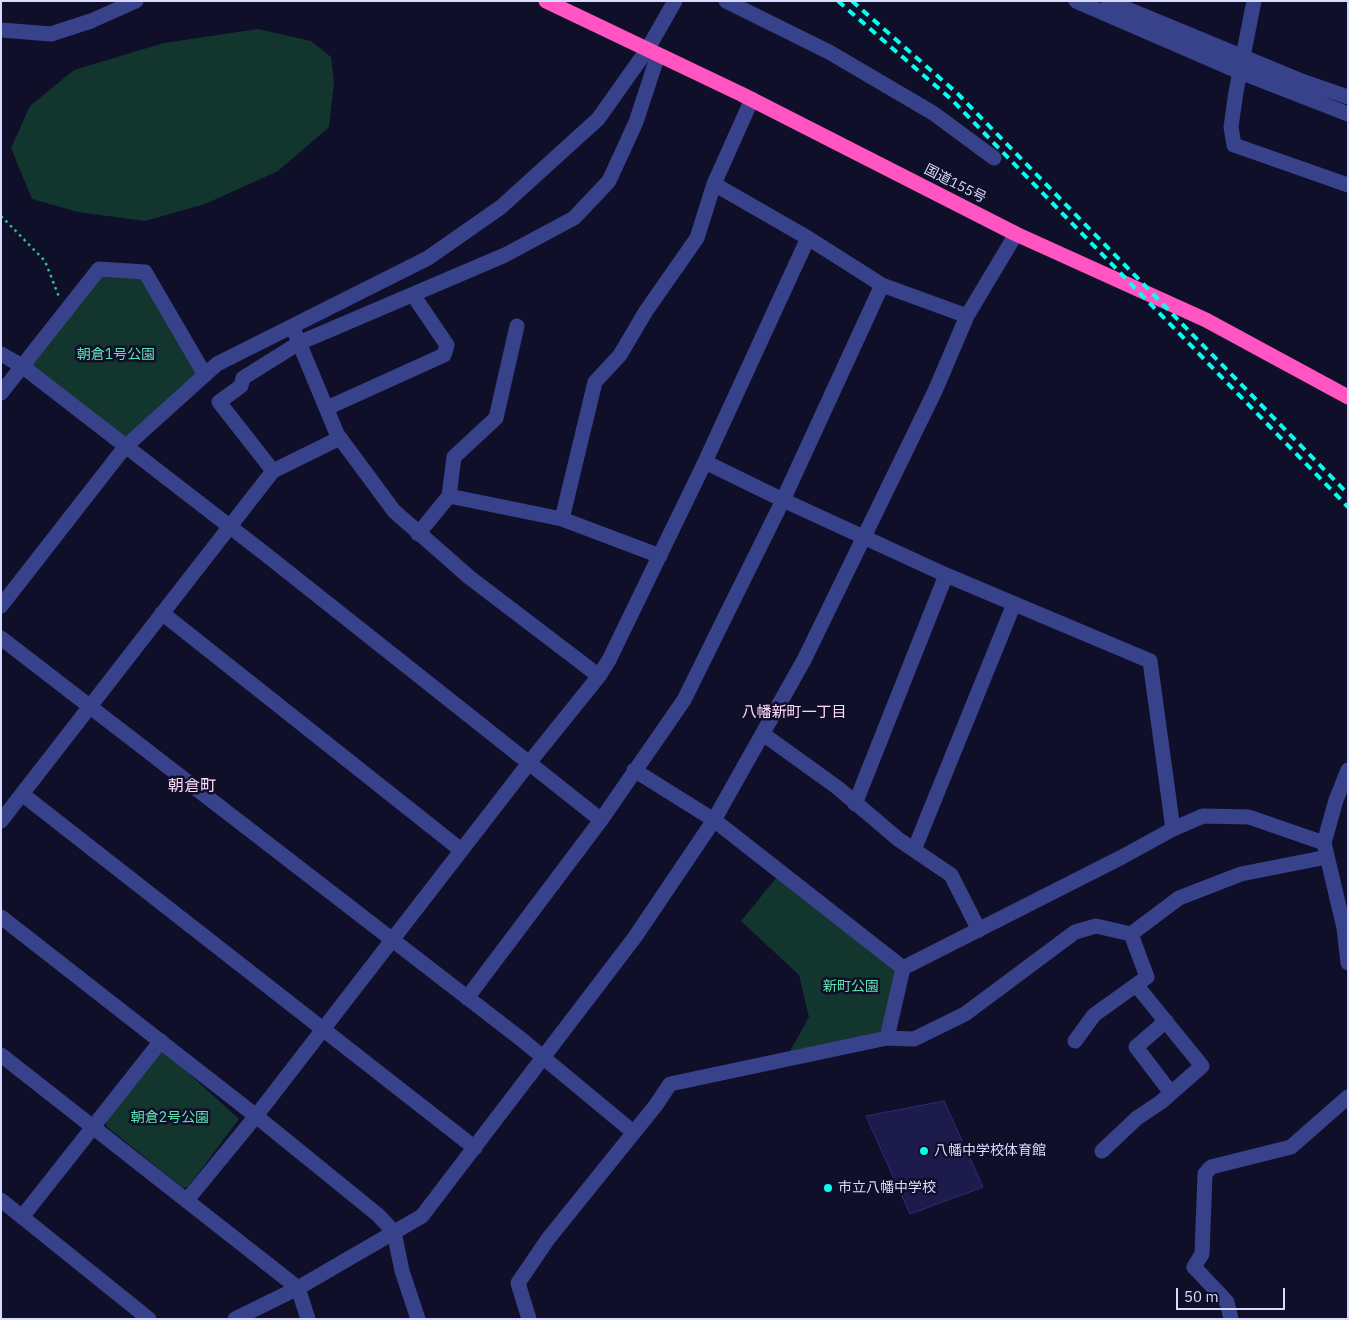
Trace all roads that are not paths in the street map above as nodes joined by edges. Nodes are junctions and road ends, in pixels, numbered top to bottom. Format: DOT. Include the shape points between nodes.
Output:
graph roads {
  1 [pos="136,1"];
  2 [pos="546,1"];
  3 [pos="675,1"];
  4 [pos="726,1"];
  5 [pos="1076,1"];
  6 [pos="1108,1"];
  7 [pos="1254,1"];
  8 [pos="1,30"];
  9 [pos="652,52"];
  10 [pos="1243,57"];
  11 [pos="1240,72"];
  12 [pos="1348,97"];
  13 [pos="752,99"];
  14 [pos="1348,114"];
  15 [pos="994,158"];
  16 [pos="714,184"];
  17 [pos="1348,185"];
  18 [pos="1016,234"];
  19 [pos="808,238"];
  20 [pos="882,284"];
  21 [pos="413,295"];
  22 [pos="967,316"];
  23 [pos="517,326"];
  24 [pos="293,328"];
  25 [pos="299,343"];
  26 [pos="1,354"];
  27 [pos="22,366"];
  28 [pos="205,375"];
  29 [pos="1,393"];
  30 [pos="1348,396"];
  31 [pos="327,408"];
  32 [pos="340,438"];
  33 [pos="125,447"];
  34 [pos="705,462"];
  35 [pos="273,471"];
  36 [pos="449,496"];
  37 [pos="783,500"];
  38 [pos="562,519"];
  39 [pos="230,528"];
  40 [pos="418,534"];
  41 [pos="864,536"];
  42 [pos="660,556"];
  43 [pos="946,575"];
  44 [pos="1014,604"];
  45 [pos="1,606"];
  46 [pos="162,613"];
  47 [pos="1,638"];
  48 [pos="600,676"];
  49 [pos="90,705"];
  50 [pos="763,734"];
  51 [pos="529,763"];
  52 [pos="634,770"];
  53 [pos="1348,770"];
  54 [pos="22,794"];
  55 [pos="855,804"];
  56 [pos="602,820"];
  57 [pos="714,820"];
  58 [pos="1,821"];
  59 [pos="1173,829"];
  60 [pos="462,850"];
  61 [pos="914,850"];
  62 [pos="1326,850"];
  63 [pos="1,917"];
  64 [pos="1346,928"];
  65 [pos="979,930"];
  66 [pos="1131,934"];
  67 [pos="391,940"];
  68 [pos="1348,963"];
  69 [pos="903,968"];
  70 [pos="1137,986"];
  71 [pos="467,998"];
  72 [pos="1166,1021"];
  73 [pos="321,1029"];
  74 [pos="887,1038"];
  75 [pos="1075,1041"];
  76 [pos="161,1042"];
  77 [pos="1,1055"];
  78 [pos="542,1056"];
  79 [pos="1171,1093"];
  80 [pos="1348,1096"];
  81 [pos="256,1116"];
  82 [pos="93,1127"];
  83 [pos="633,1132"];
  84 [pos="475,1148"];
  85 [pos="1102,1151"];
  86 [pos="1,1200"];
  87 [pos="186,1200"];
  88 [pos="22,1217"];
  89 [pos="394,1232"];
  90 [pos="298,1288"];
  91 [pos="149,1319"];
  92 [pos="235,1319"];
  93 [pos="308,1319"];
  94 [pos="418,1319"];
  95 [pos="528,1319"];
  96 [pos="1231,1319"];
  1 -- 8 [label="street" via="51,34"];
  2 -- 9 [label="highway, 国道155号"];
  3 -- 9 [label="street"];
  4 -- 15 [label="street" via="829,52 933,112"];
  5 -- 11 [label="street"];
  6 -- 10 [label="street"];
  7 -- 10 [label="street"];
  9 -- 13 [label="highway, 国道155号"];
  9 -- 21 [label="street" via="636,122 609,181 574,218 505,255"];
  9 -- 24 [label="street" via="598,120 501,207 428,258"];
  10 -- 11 [label="street"];
  10 -- 12 [label="street"];
  11 -- 14 [label="street"];
  11 -- 17 [label="street" via="1231,128 1234,145"];
  13 -- 16 [label="street"];
  13 -- 18 [label="highway, 国道155号"];
  16 -- 19 [label="street"];
  16 -- 38 [label="street" via="697,238 620,355 595,382"];
  18 -- 22 [label="street"];
  18 -- 30 [label="highway, 国道155号" via="1206,320"];
  19 -- 20 [label="street"];
  19 -- 34 [label="street"];
  20 -- 22 [label="street"];
  20 -- 37 [label="street"];
  21 -- 25 [label="street"];
  21 -- 31 [label="street" via="447,345 444,355"];
  22 -- 41 [label="street" via="935,391"];
  23 -- 36 [label="street" via="496,418 454,457"];
  24 -- 25 [label="street"];
  24 -- 28 [label="street" via="217,364"];
  25 -- 31 [label="street"];
  25 -- 35 [label="street" via="243,378 240,386 219,402"];
  26 -- 27 [label="street"];
  27 -- 28 [label="street" via="99,269 145,272"];
  27 -- 29 [label="street"];
  27 -- 33 [label="street"];
  28 -- 33 [label="street"];
  31 -- 32 [label="street"];
  32 -- 35 [label="street"];
  32 -- 40 [label="street" via="394,511"];
  33 -- 39 [label="street"];
  33 -- 45 [label="street"];
  34 -- 37 [label="street"];
  34 -- 42 [label="street"];
  35 -- 39 [label="street"];
  36 -- 38 [label="street"];
  36 -- 40 [label="street"];
  37 -- 41 [label="street"];
  37 -- 52 [label="street" via="684,700"];
  38 -- 42 [label="street"];
  39 -- 46 [label="street"];
  39 -- 51 [label="street"];
  40 -- 48 [label="street" via="469,577"];
  41 -- 43 [label="street"];
  41 -- 50 [label="street" via="804,660"];
  42 -- 48 [label="street"];
  43 -- 44 [label="street"];
  43 -- 55 [label="street"];
  44 -- 59 [label="street" via="1150,661"];
  44 -- 61 [label="street"];
  46 -- 49 [label="street"];
  46 -- 60 [label="street"];
  47 -- 49 [label="street"];
  48 -- 51 [label="street"];
  49 -- 54 [label="street"];
  49 -- 67 [label="street"];
  50 -- 55 [label="street"];
  50 -- 57 [label="street"];
  51 -- 56 [label="street"];
  51 -- 60 [label="street"];
  52 -- 56 [label="street"];
  52 -- 57 [label="street"];
  53 -- 62 [label="street" via="1336,800"];
  54 -- 58 [label="street"];
  54 -- 73 [label="street"];
  55 -- 61 [label="street"];
  56 -- 71 [label="street"];
  57 -- 69 [label="street"];
  57 -- 78 [label="street" via="635,937"];
  59 -- 62 [label="street" via="1203,816 1249,817"];
  59 -- 65 [label="street"];
  60 -- 67 [label="street"];
  61 -- 65 [label="street" via="951,875"];
  62 -- 64 [label="street"];
  62 -- 66 [label="street" via="1240,874 1179,898"];
  63 -- 76 [label="street"];
  64 -- 68 [label="street"];
  65 -- 69 [label="street"];
  66 -- 70 [label="street" via="1147,977"];
  66 -- 74 [label="street" via="1096,926 1075,932 965,1014 914,1039"];
  67 -- 71 [label="street"];
  67 -- 73 [label="street"];
  69 -- 74 [label="street"];
  70 -- 72 [label="street"];
  70 -- 75 [label="street" via="1094,1015"];
  71 -- 78 [label="street"];
  72 -- 79 [label="street" via="1136,1047"];
  72 -- 79 [label="street" via="1202,1066"];
  73 -- 81 [label="street"];
  73 -- 84 [label="street"];
  74 -- 83 [label="street" via="670,1084"];
  76 -- 81 [label="street"];
  76 -- 82 [label="street"];
  77 -- 82 [label="street"];
  78 -- 83 [label="street"];
  78 -- 84 [label="street"];
  79 -- 85 [label="street" via="1137,1118"];
  80 -- 96 [label="street" via="1291,1147 1211,1167 1205,1174 1202,1254 1194,1267 1227,1302"];
  81 -- 87 [label="street"];
  81 -- 89 [label="street" via="378,1215"];
  82 -- 87 [label="street"];
  82 -- 88 [label="street"];
  83 -- 95 [label="street" via="548,1239 518,1283"];
  84 -- 89 [label="street" via="422,1216"];
  86 -- 88 [label="street"];
  87 -- 90 [label="street"];
  88 -- 91 [label="street"];
  89 -- 90 [label="street"];
  89 -- 94 [label="street" via="402,1271"];
  90 -- 92 [label="street"];
  90 -- 93 [label="street"];
}
